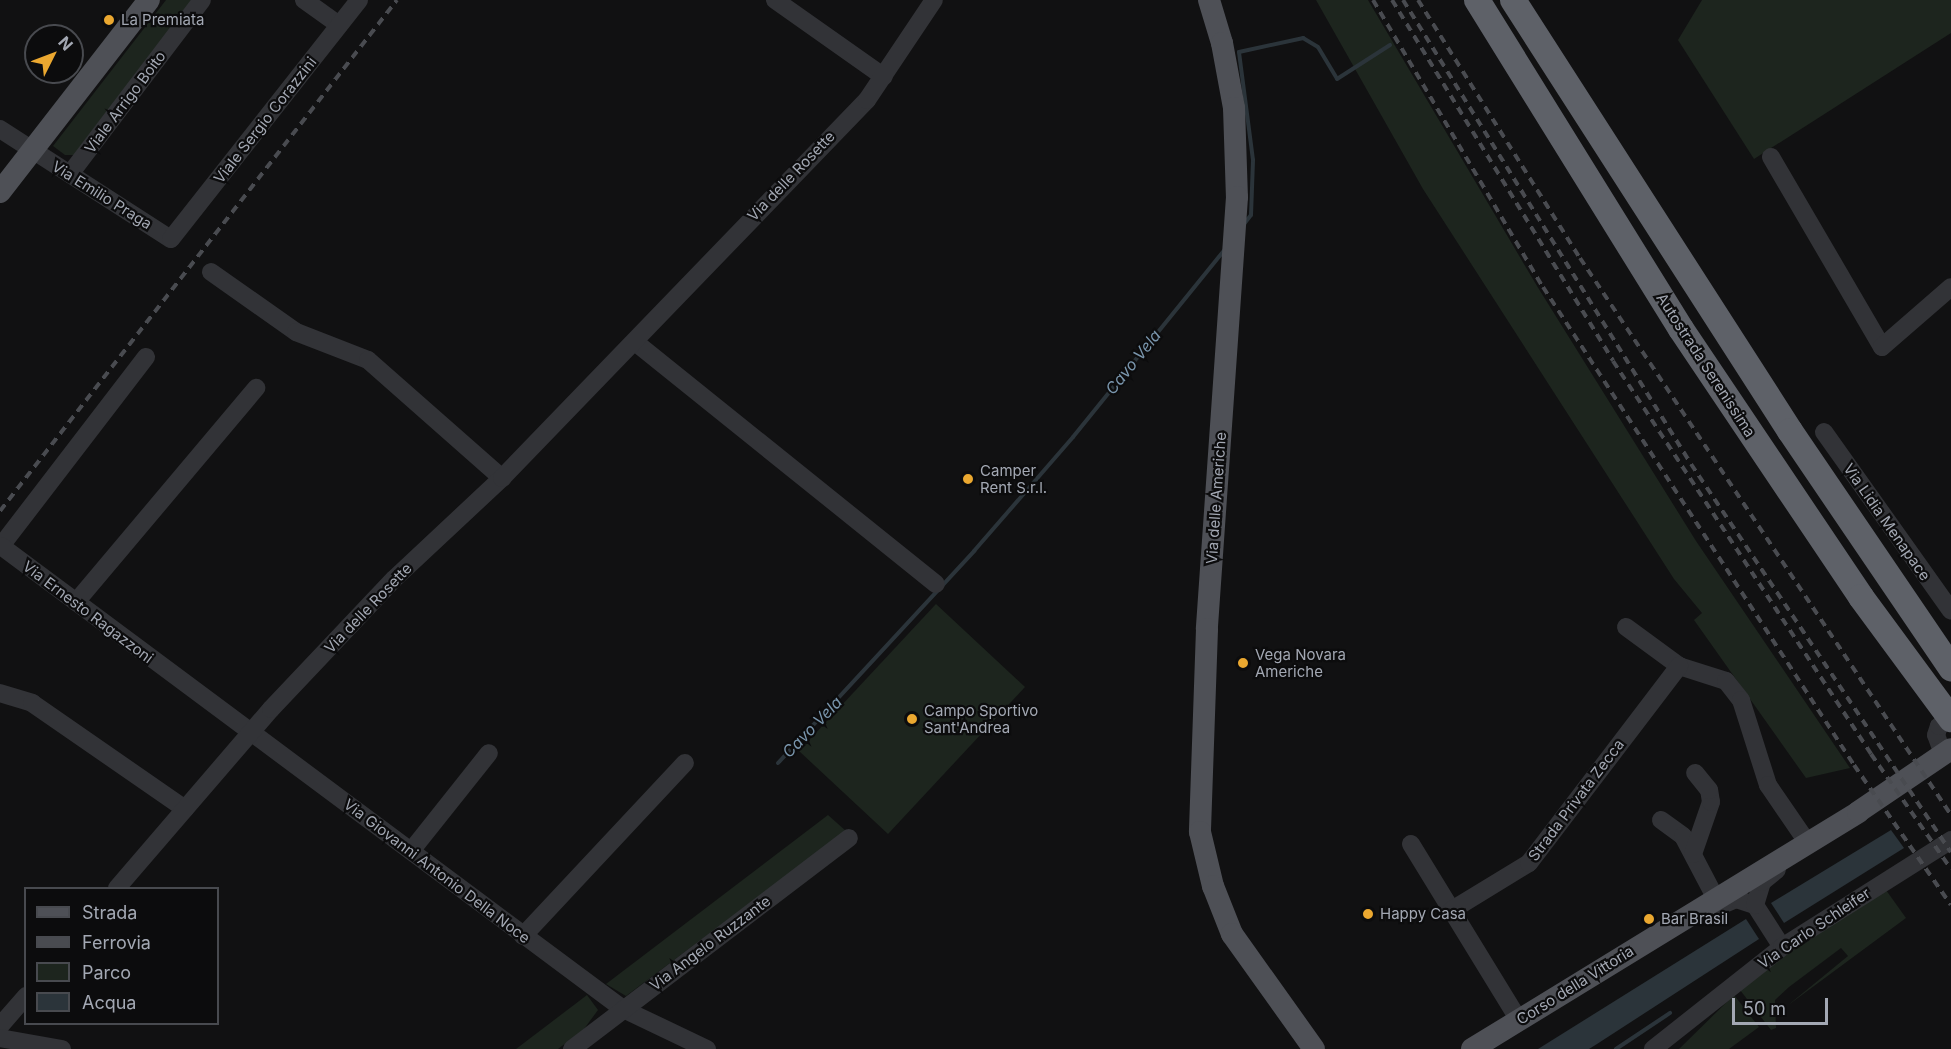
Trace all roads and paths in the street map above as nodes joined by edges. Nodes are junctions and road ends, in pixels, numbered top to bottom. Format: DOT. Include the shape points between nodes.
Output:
graph roads {
  1 [pos="149,0"];
  2 [pos="202,0"];
  3 [pos="304,0"];
  4 [pos="359,0"];
  5 [pos="775,0"];
  6 [pos="934,0"];
  7 [pos="1209,0"];
  8 [pos="1477,0"];
  9 [pos="1525,1"];
  10 [pos="339,26"];
  11 [pos="884,77"];
  12 [pos="0,129"];
  13 [pos="32,151"];
  14 [pos="1771,157"];
  15 [pos="70,174"];
  16 [pos="0,192"];
  17 [pos="171,239"];
  18 [pos="211,272"];
  19 [pos="1951,287"];
  20 [pos="635,342"];
  21 [pos="1748,345"];
  22 [pos="146,357"];
  23 [pos="256,388"];
  24 [pos="1790,431"];
  25 [pos="1824,432"];
  26 [pos="502,478"];
  27 [pos="936,584"];
  28 [pos="76,602"];
  29 [pos="1951,611"];
  30 [pos="1626,627"];
  31 [pos="1679,666"];
  32 [pos="1951,668"];
  33 [pos="0,693"];
  34 [pos="1948,715"];
  35 [pos="251,734"];
  36 [pos="1947,752"];
  37 [pos="489,753"];
  38 [pos="685,763"];
  39 [pos="1695,773"];
  40 [pos="185,809"];
  41 [pos="1661,820"];
  42 [pos="849,838"];
  43 [pos="1951,840"];
  44 [pos="1411,844"];
  45 [pos="1803,844"];
  46 [pos="411,851"];
  47 [pos="1693,854"];
  48 [pos="118,887"];
  49 [pos="1715,897"];
  50 [pos="1755,905"];
  51 [pos="1452,910"];
  52 [pos="1678,920"];
  53 [pos="523,936"];
  54 [pos="1778,941"];
  55 [pos="1265,985"];
  56 [pos="24,998"];
  57 [pos="623,1009"];
  58 [pos="1518,1020"];
  59 [pos="0,1026"];
  60 [pos="1684,1026"];
  61 [pos="0,1038"];
  62 [pos="62,1049"];
  63 [pos="572,1049"];
  64 [pos="707,1049"];
  65 [pos="1295,1049"];
  66 [pos="1314,1049"];
  67 [pos="1472,1049"];
  68 [pos="1653,1049"];
  69 [pos="1669,1049"];
  1 -- 13 [label="main road"];
  2 -- 15 [label="street, Viale Arrigo Boito"];
  3 -- 10 [label="street"];
  4 -- 10 [label="street, Viale Sergio Corazzini"];
  5 -- 11 [label="street"];
  6 -- 11 [label="street, Via delle Rosette"];
  7 -- 55 [label="main road, Via delle Americhe" via="1234,108 1237,197 1207,629 1200,832 1213,886 1232,934"];
  8 -- 34 [label="highway, Autostrada Serenissima" via="1681,329 1861,597"];
  9 -- 24 [label="highway"];
  10 -- 17 [label="street, Viale Sergio Corazzini"];
  11 -- 20 [label="street, Via delle Rosette" via="867,100"];
  12 -- 13 [label="street, Via Emilio Praga"];
  13 -- 15 [label="street, Via Emilio Praga"];
  13 -- 16 [label="main road"];
  14 -- 19 [label="street" via="1882,347"];
  15 -- 17 [label="street, Via Emilio Praga"];
  18 -- 26 [label="street" via="296,332 368,360"];
  20 -- 26 [label="street, Via delle Rosette"];
  20 -- 27 [label="street"];
  21 -- 24 [label="highway"];
  22 -- 28 [label="street, Via Ernesto Ragazzoni" via="1,546"];
  23 -- 28 [label="street"];
  24 -- 32 [label="highway"];
  25 -- 29 [label="street, Via Lidia Menapace"];
  26 -- 35 [label="street, Via delle Rosette" via="394,579"];
  28 -- 35 [label="street, Via Ernesto Ragazzoni"];
  30 -- 31 [label="street"];
  31 -- 45 [label="street" via="1726,681 1741,700 1768,786"];
  31 -- 51 [label="street, Strada Privata Zecca" via="1529,863"];
  33 -- 40 [label="street" via="32,703"];
  34 -- 36 [label="street" via="1935,735"];
  35 -- 40 [label="street, Via delle Rosette"];
  35 -- 46 [label="street, Via Giovanni Antonio Della Noce"];
  36 -- 45 [label="main road, Corso della Vittoria"];
  37 -- 46 [label="street"];
  38 -- 53 [label="street"];
  39 -- 47 [label="street" via="1709,790 1711,802"];
  40 -- 48 [label="street, Via delle Rosette"];
  41 -- 47 [label="street" via="1683,836"];
  42 -- 57 [label="street, Via Angelo Ruzzante"];
  43 -- 54 [label="street, Via Carlo Schleifer"];
  44 -- 51 [label="street"];
  45 -- 49 [label="main road, Corso della Vittoria"];
  45 -- 50 [label="street, Corso della Vittoria" via="1787,864 1762,882"];
  46 -- 53 [label="street, Via Giovanni Antonio Della Noce"];
  47 -- 49 [label="street"];
  49 -- 52 [label="main road, Corso della Vittoria"];
  50 -- 52 [label="street, Corso della Vittoria" via="1736,899 1700,918"];
  50 -- 54 [label="street"];
  51 -- 58 [label="street"];
  52 -- 58 [label="main road, Corso della Vittoria"];
  53 -- 57 [label="street, Via Giovanni Antonio Della Noce"];
  54 -- 60 [label="street, Via Carlo Schleifer"];
  55 -- 65 [label="main road, Via delle Americhe"];
  55 -- 66 [label="main road, Via delle Americhe"];
  56 -- 59 [label="street"];
  57 -- 63 [label="street, Via Angelo Ruzzante"];
  57 -- 64 [label="street, Via Giovanni Antonio Della Noce"];
  58 -- 67 [label="main road, Corso della Vittoria"];
  60 -- 68 [label="street, Via Carlo Schleifer"];
  60 -- 69 [label="street"];
  61 -- 62 [label="street"];
}
